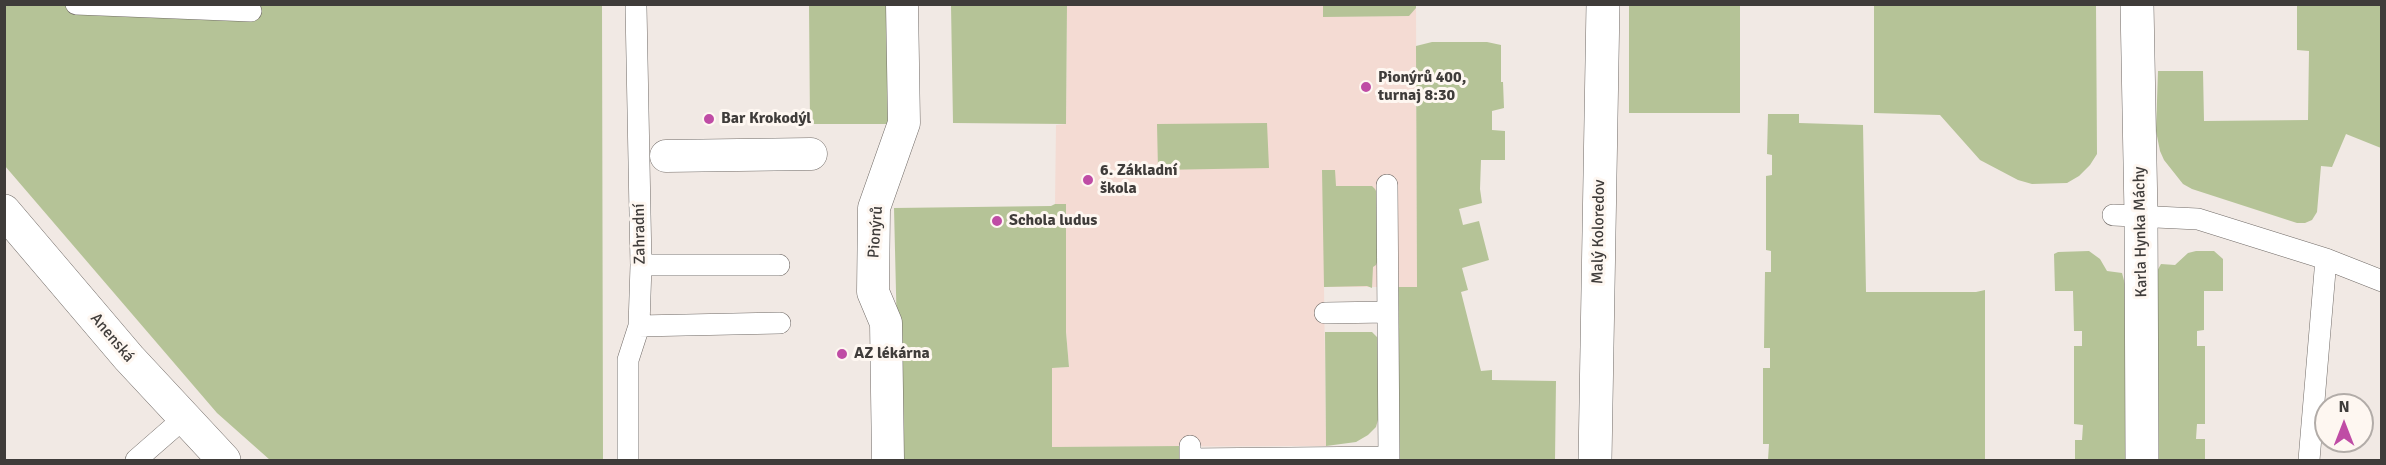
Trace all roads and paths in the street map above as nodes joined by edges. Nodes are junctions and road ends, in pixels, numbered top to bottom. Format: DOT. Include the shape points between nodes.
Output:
graph roads {
  1 [pos="76,4"];
  2 [pos="902,4"];
  3 [pos="1603,4"];
  4 [pos="2137,4"];
  5 [pos="636,7"];
  6 [pos="251,11"];
  7 [pos="811,154"];
  8 [pos="666,156"];
  9 [pos="1387,185"];
  10 [pos="4,211"];
  11 [pos="2127,215"];
  12 [pos="2326,259"];
  13 [pos="641,265"];
  14 [pos="779,265"];
  15 [pos="2382,281"];
  16 [pos="1388,312"];
  17 [pos="1325,313"];
  18 [pos="780,323"];
  19 [pos="639,326"];
  20 [pos="183,419"];
  21 [pos="1190,446"];
  22 [pos="1389,459"];
  23 [pos="136,460"];
  24 [pos="224,460"];
  25 [pos="628,460"];
  26 [pos="888,460"];
  27 [pos="1595,460"];
  28 [pos="2142,460"];
  29 [pos="2309,460"];
  1 -- 6 [label="lane"];
  2 -- 26 [label="street, Pionýrů" via="904,123 874,208 873,292 886,323"];
  3 -- 27 [label="street, Malý Koloredov"];
  4 -- 11 [label="street, Karla Hynka Máchy"];
  5 -- 13 [label="lane, Zahradní"];
  7 -- 8 [label="street"];
  9 -- 16 [label="lane"];
  10 -- 20 [label="street, Anenská"];
  11 -- 12 [label="lane" via="2198,219"];
  11 -- 28 [label="street, Karla Hynka Máchy"];
  12 -- 15 [label="lane"];
  12 -- 29 [label="lane"];
  13 -- 14 [label="lane"];
  13 -- 19 [label="lane, Zahradní"];
  16 -- 17 [label="lane"];
  16 -- 22 [label="lane"];
  18 -- 19 [label="lane"];
  19 -- 25 [label="lane, Zahradní" via="628,360"];
  20 -- 23 [label="lane"];
  20 -- 24 [label="street, Anenská"];
  21 -- 22 [label="lane" via="1190,459"];
}
